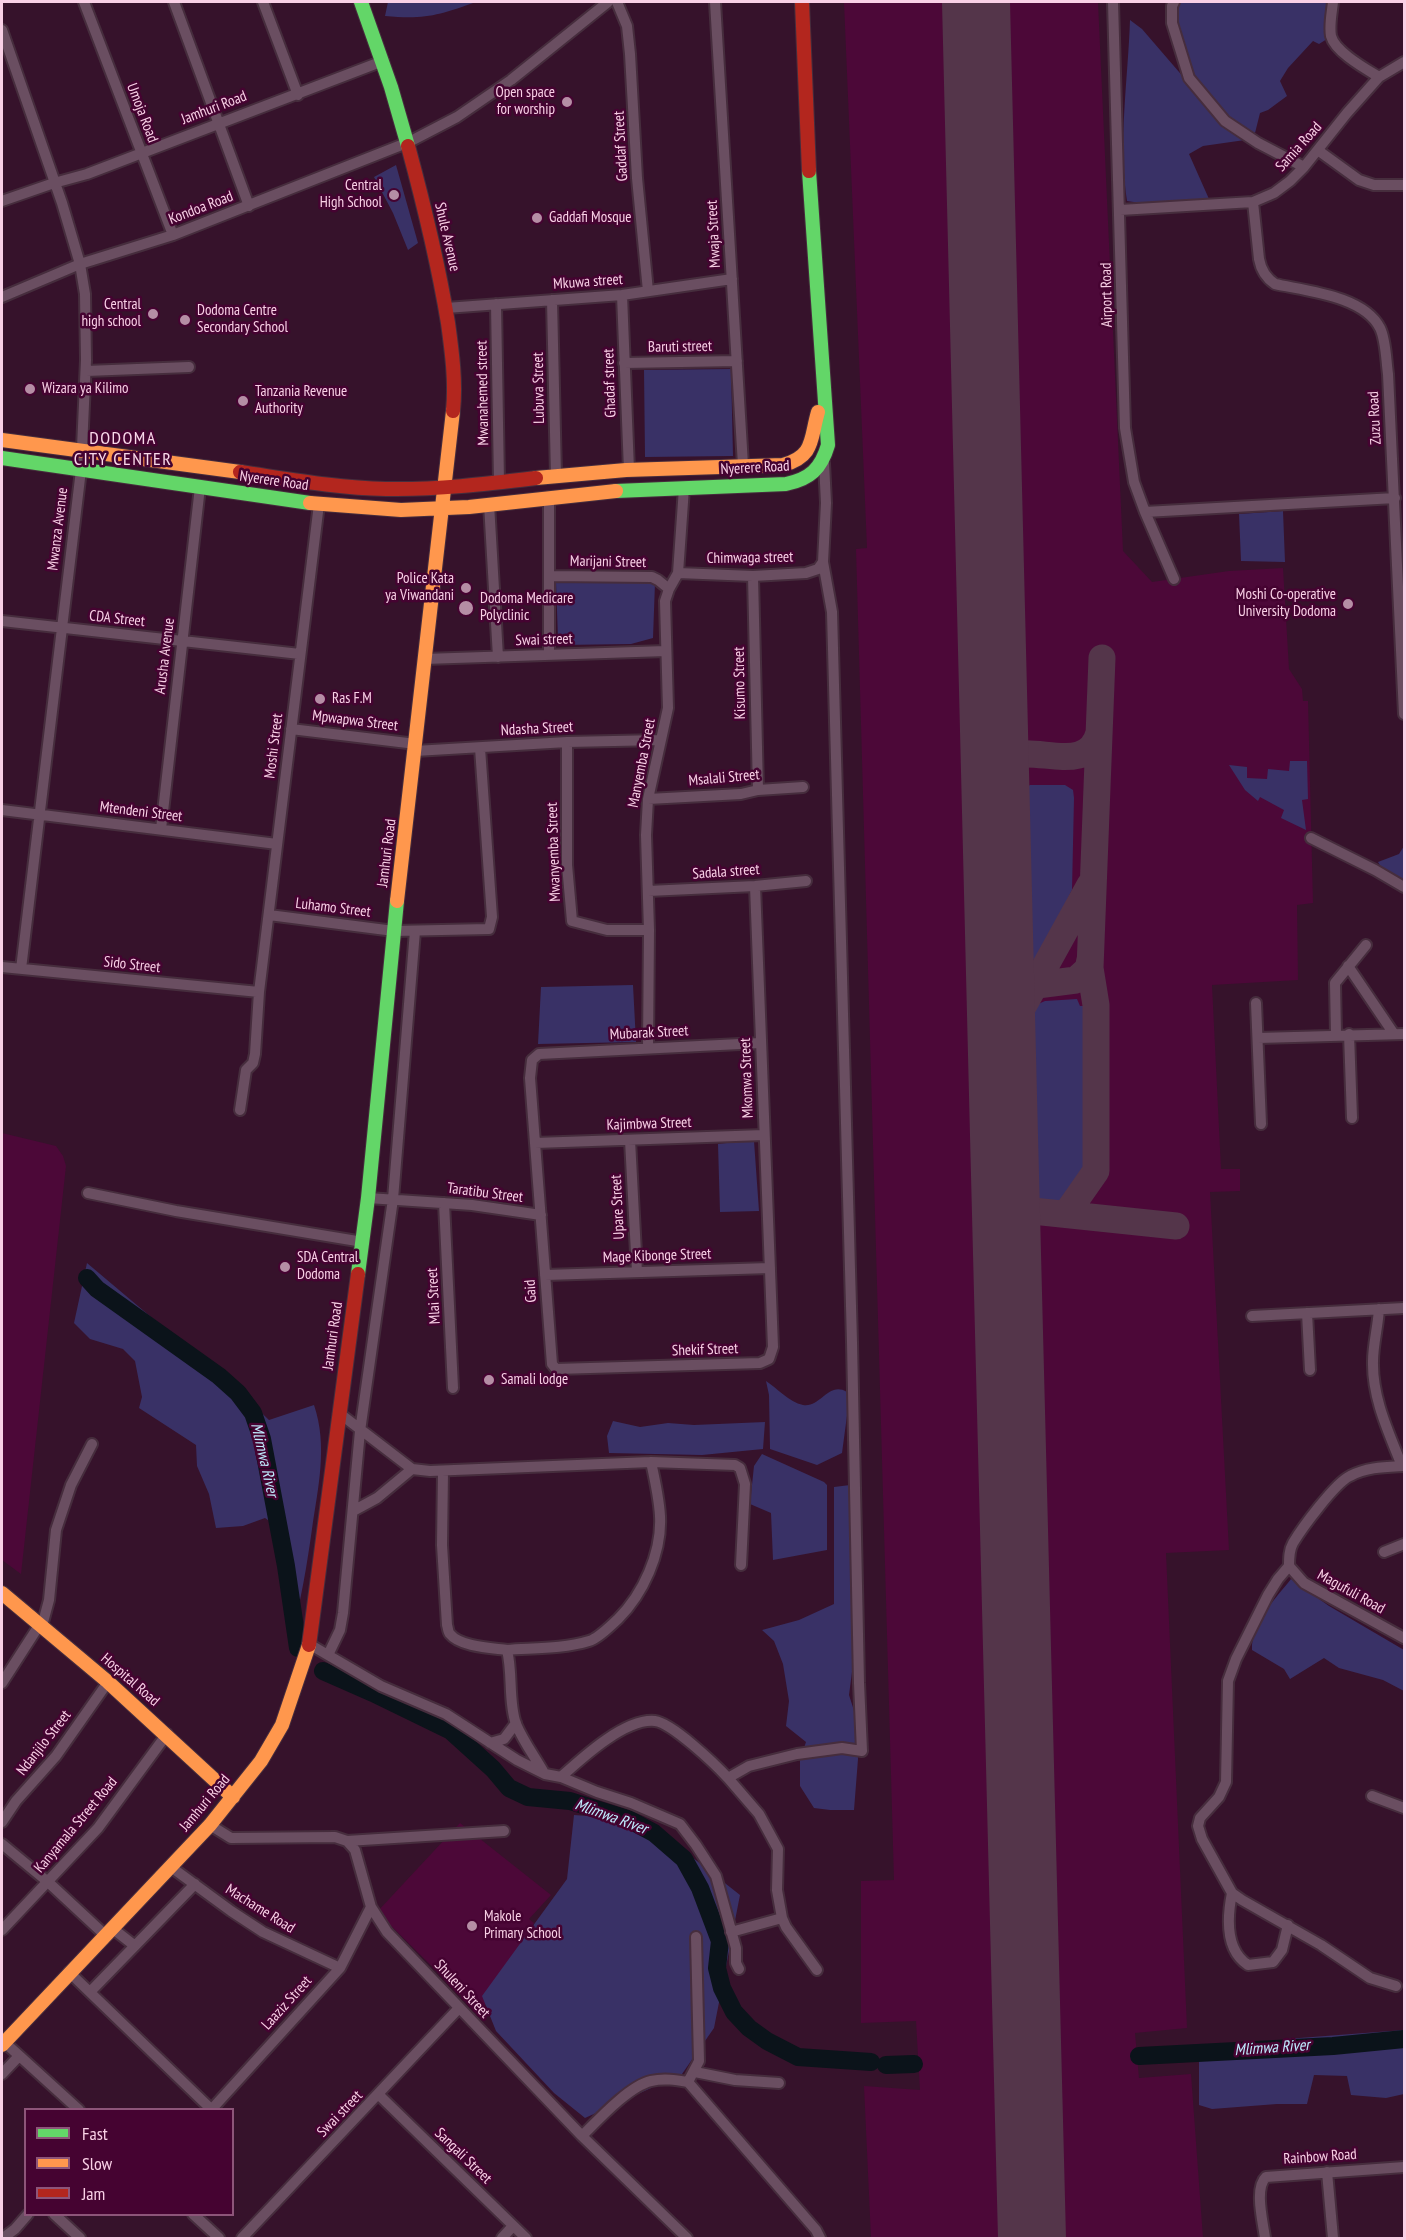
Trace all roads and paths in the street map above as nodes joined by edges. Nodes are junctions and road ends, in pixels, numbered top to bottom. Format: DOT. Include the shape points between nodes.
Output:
graph roads {
  1 [pos="84,2"];
  2 [pos="174,2"];
  3 [pos="263,2"];
  4 [pos="361,2"];
  5 [pos="608,2"];
  6 [pos="617,2"];
  7 [pos="715,2"];
  8 [pos="802,2"];
  9 [pos="1113,2"];
  10 [pos="1174,2"];
  11 [pos="1333,2"];
  12 [pos="2,30"];
  13 [pos="6,56"];
  14 [pos="384,61"];
  15 [pos="1404,63"];
  16 [pos="1379,77"];
  17 [pos="298,95"];
  18 [pos="219,123"];
  19 [pos="409,142"];
  20 [pos="1318,151"];
  21 [pos="142,153"];
  22 [pos="1304,167"];
  23 [pos="54,183"];
  24 [pos="1404,184"];
  25 [pos="2,201"];
  26 [pos="1253,202"];
  27 [pos="249,206"];
  28 [pos="1120,210"];
  29 [pos="172,235"];
  30 [pos="80,264"];
  31 [pos="732,279"];
  32 [pos="648,291"];
  33 [pos="622,295"];
  34 [pos="2,297"];
  35 [pos="552,300"];
  36 [pos="496,304"];
  37 [pos="447,308"];
  38 [pos="737,361"];
  39 [pos="624,363"];
  40 [pos="189,367"];
  41 [pos="86,371"];
  42 [pos="824,398"];
  43 [pos="2,440"];
  44 [pos="82,452"];
  45 [pos="2,458"];
  46 [pos="824,459"];
  47 [pos="743,465"];
  48 [pos="81,470"];
  49 [pos="629,470"];
  50 [pos="556,476"];
  51 [pos="1399,480"];
  52 [pos="499,482"];
  53 [pos="200,487"];
  54 [pos="444,487"];
  55 [pos="684,488"];
  56 [pos="549,497"];
  57 [pos="1395,498"];
  58 [pos="319,504"];
  59 [pos="489,504"];
  60 [pos="441,509"];
  61 [pos="1145,513"];
  62 [pos="823,562"];
  63 [pos="678,573"];
  64 [pos="549,576"];
  65 [pos="753,576"];
  66 [pos="1174,579"];
  67 [pos="669,589"];
  68 [pos="2,621"];
  69 [pos="62,628"];
  70 [pos="182,641"];
  71 [pos="666,651"];
  72 [pos="300,654"];
  73 [pos="549,655"];
  74 [pos="498,657"];
  75 [pos="424,659"];
  76 [pos="1404,714"];
  77 [pos="291,729"];
  78 [pos="661,740"];
  79 [pos="567,742"];
  80 [pos="416,747"];
  81 [pos="480,748"];
  82 [pos="803,787"];
  83 [pos="758,790"];
  84 [pos="648,799"];
  85 [pos="2,810"];
  86 [pos="39,815"];
  87 [pos="160,830"];
  88 [pos="1311,838"];
  89 [pos="278,844"];
  90 [pos="806,881"];
  91 [pos="756,886"];
  92 [pos="1404,887"];
  93 [pos="648,891"];
  94 [pos="269,915"];
  95 [pos="649,930"];
  96 [pos="394,931"];
  97 [pos="415,931"];
  98 [pos="1366,945"];
  99 [pos="1347,966"];
  100 [pos="2,967"];
  101 [pos="21,969"];
  102 [pos="259,993"];
  103 [pos="1256,1003"];
  104 [pos="1349,1034"];
  105 [pos="1399,1034"];
  106 [pos="1336,1035"];
  107 [pos="1258,1038"];
  108 [pos="760,1043"];
  109 [pos="648,1048"];
  110 [pos="539,1054"];
  111 [pos="240,1110"];
  112 [pos="1352,1118"];
  113 [pos="1261,1124"];
  114 [pos="764,1135"];
  115 [pos="630,1140"];
  116 [pos="535,1143"];
  117 [pos="88,1193"];
  118 [pos="368,1198"];
  119 [pos="393,1199"];
  120 [pos="444,1203"];
  121 [pos="541,1215"];
  122 [pos="363,1242"];
  123 [pos="770,1268"];
  124 [pos="637,1272"];
  125 [pos="545,1275"];
  126 [pos="1404,1308"];
  127 [pos="1379,1310"];
  128 [pos="1307,1313"];
  129 [pos="1252,1316"];
  130 [pos="552,1364"];
  131 [pos="1310,1370"];
  132 [pos="453,1388"];
  133 [pos="339,1413"];
  134 [pos="360,1431"];
  135 [pos="92,1444"];
  136 [pos="651,1462"];
  137 [pos="1403,1466"];
  138 [pos="412,1469"];
  139 [pos="443,1472"];
  140 [pos="353,1511"];
  141 [pos="1404,1544"];
  142 [pos="1384,1552"];
  143 [pos="741,1566"];
  144 [pos="1289,1566"];
  145 [pos="2,1593"];
  146 [pos="41,1625"];
  147 [pos="1404,1638"];
  148 [pos="309,1644"];
  149 [pos="507,1650"];
  150 [pos="328,1655"];
  151 [pos="2,1683"];
  152 [pos="108,1683"];
  153 [pos="516,1723"];
  154 [pos="167,1734"];
  155 [pos="490,1743"];
  156 [pos="545,1774"];
  157 [pos="561,1777"];
  158 [pos="728,1778"];
  159 [pos="1372,1796"];
  160 [pos="233,1797"];
  161 [pos="1404,1808"];
  162 [pos="2,1822"];
  163 [pos="210,1825"];
  164 [pos="504,1831"];
  165 [pos="347,1841"];
  166 [pos="2,1844"];
  167 [pos="171,1867"];
  168 [pos="48,1882"];
  169 [pos="195,1884"];
  170 [pos="1232,1893"];
  171 [pos="371,1908"];
  172 [pos="782,1918"];
  173 [pos="1288,1925"];
  174 [pos="2,1930"];
  175 [pos="109,1931"];
  176 [pos="730,1932"];
  177 [pos="696,1937"];
  178 [pos="135,1946"];
  179 [pos="339,1968"];
  180 [pos="739,1969"];
  181 [pos="817,1970"];
  182 [pos="69,1972"];
  183 [pos="1396,1986"];
  184 [pos="90,1992"];
  185 [pos="459,2008"];
  186 [pos="2,2043"];
  187 [pos="19,2056"];
  188 [pos="2,2074"];
  189 [pos="692,2077"];
  190 [pos="779,2083"];
  191 [pos="379,2095"];
  192 [pos="78,2108"];
  193 [pos="210,2108"];
  194 [pos="212,2108"];
  195 [pos="582,2136"];
  196 [pos="1404,2167"];
  197 [pos="1327,2172"];
  198 [pos="27,2216"];
  199 [pos="56,2216"];
  200 [pos="195,2216"];
  201 [pos="513,2226"];
  202 [pos="18,2234"];
  203 [pos="3,2238"];
  204 [pos="80,2238"];
  205 [pos="219,2238"];
  206 [pos="242,2238"];
  207 [pos="502,2238"];
  208 [pos="526,2238"];
  209 [pos="687,2238"];
  210 [pos="820,2238"];
  211 [pos="1265,2238"];
  212 [pos="1334,2238"];
  1 -- 21 [label="street, Umoja Road"];
  2 -- 18 [label="street"];
  3 -- 17 [label="street"];
  4 -- 14 [label="main road, Shule Avenue"];
  5 -- 19 [label="street" via="511,80 457,117"];
  6 -- 32 [label="street, Gaddaf Street" via="627,26"];
  7 -- 31 [label="street, Mwaja Street"];
  8 -- 42 [label="main road" via="810,206"];
  9 -- 28 [label="street, Airport Road"];
  10 -- 22 [label="street" via="1172,23 1189,78 1225,121"];
  11 -- 16 [label="street" via="1333,41"];
  12 -- 13 [label="street, Mwanza Avenue"];
  13 -- 23 [label="street, Mwanza Avenue"];
  14 -- 17 [label="street, Jamhuri Road"];
  14 -- 19 [label="main road, Shule Avenue"];
  15 -- 16 [label="street, Samia Road"];
  16 -- 20 [label="street, Samia Road"];
  17 -- 18 [label="street, Jamhuri Road"];
  18 -- 21 [label="street, Jamhuri Road"];
  18 -- 27 [label="street"];
  19 -- 27 [label="street, Kondoa Road"];
  19 -- 37 [label="main road, Shule Avenue"];
  20 -- 22 [label="street, Samia Road"];
  20 -- 24 [label="street" via="1359,180 1374,185"];
  21 -- 23 [label="street, Jamhuri Road"];
  21 -- 29 [label="street, Umoja Road"];
  22 -- 26 [label="street, Samia Road" via="1274,193"];
  23 -- 25 [label="street, Jamhuri Road"];
  23 -- 30 [label="street, Mwanza Avenue"];
  26 -- 28 [label="street, Samia Road"];
  26 -- 51 [label="street, Zuzu Road" via="1260,267 1269,280 1358,306 1382,330"];
  27 -- 29 [label="street, Kondoa Road"];
  28 -- 61 [label="street, Airport Road" via="1125,428 1134,482"];
  29 -- 30 [label="street, Kondoa Road"];
  30 -- 34 [label="street, Kondoa Road"];
  30 -- 41 [label="street, Mwanza Avenue" via="85,294"];
  31 -- 32 [label="street, Mkuwa street"];
  31 -- 38 [label="street, Mwaja Street"];
  32 -- 33 [label="street, Mkuwa street"];
  33 -- 35 [label="street, Mkuwa street"];
  33 -- 39 [label="street, Ghadaf street"];
  35 -- 36 [label="street, Mkuwa street"];
  35 -- 50 [label="street, Lubuva Street"];
  36 -- 37 [label="street, Mkuwa street"];
  36 -- 52 [label="street, Mwanahemed street"];
  37 -- 54 [label="main road, Shule Avenue" via="455,394"];
  38 -- 39 [label="street, Baruti street"];
  38 -- 47 [label="street, Mwaja Street"];
  39 -- 49 [label="street, Ghadaf street"];
  40 -- 41 [label="street"];
  41 -- 44 [label="street, Mwanza Avenue"];
  42 -- 46 [label="main road" via="828,445"];
  42 -- 47 [label="main road, Nyerere Road" via="807,453 790,463"];
  43 -- 44 [label="main road, Nyerere Road"];
  44 -- 48 [label="street, Mwanza Avenue"];
  44 -- 54 [label="main road, Nyerere Road" via="367,489"];
  45 -- 48 [label="main road, Nyerere Road"];
  46 -- 55 [label="main road, Nyerere Road" via="808,479 798,482"];
  46 -- 62 [label="street"];
  47 -- 49 [label="main road, Nyerere Road"];
  48 -- 53 [label="main road, Nyerere Road"];
  48 -- 69 [label="street, Mwanza Avenue"];
  49 -- 50 [label="main road, Nyerere Road"];
  50 -- 52 [label="main road, Nyerere Road"];
  51 -- 57 [label="street, Zuzu Road"];
  52 -- 54 [label="main road, Nyerere Road"];
  53 -- 58 [label="main road, Nyerere Road"];
  53 -- 70 [label="street, Arusha Avenue"];
  54 -- 60 [label="main road, Jamhuri Road"];
  55 -- 56 [label="main road, Nyerere Road"];
  55 -- 63 [label="street, Manyemba Street"];
  56 -- 59 [label="main road, Nyerere Road"];
  56 -- 64 [label="street, Marijani Street"];
  57 -- 61 [label="street"];
  57 -- 76 [label="street, Zuzu Road"];
  58 -- 60 [label="main road, Nyerere Road"];
  58 -- 72 [label="street, Moshi Street"];
  59 -- 60 [label="main road, Nyerere Road"];
  59 -- 74 [label="street"];
  60 -- 75 [label="main road, Jamhuri Road"];
  61 -- 66 [label="street, Airport Road"];
  62 -- 65 [label="street, Chimwaga street" via="818,569 806,573"];
  62 -- 158 [label="street" via="832,612 862,1751 842,1748 797,1754 749,1766"];
  63 -- 65 [label="street, Chimwaga street"];
  63 -- 67 [label="street, Manyemba Street"];
  64 -- 67 [label="street, Marijani Street" via="652,577"];
  64 -- 73 [label="street"];
  65 -- 83 [label="street, Kisumo Street"];
  67 -- 71 [label="street, Manyemba Street" via="665,601"];
  68 -- 69 [label="street, CDA Street"];
  69 -- 70 [label="street, CDA Street"];
  69 -- 86 [label="street, Mwanza Avenue"];
  70 -- 72 [label="street, CDA Street"];
  70 -- 87 [label="street, Arusha Avenue"];
  71 -- 73 [label="street, Swai street"];
  71 -- 78 [label="street, Manyemba Street" via="668,708"];
  72 -- 77 [label="street, Moshi Street"];
  73 -- 74 [label="street, Swai street"];
  74 -- 75 [label="street, Swai street"];
  75 -- 80 [label="main road, Jamhuri Road"];
  77 -- 80 [label="street, Mpwapwa Street"];
  77 -- 89 [label="street, Moshi Street"];
  78 -- 79 [label="street, Ndasha Street"];
  78 -- 84 [label="street, Manyemba Street"];
  79 -- 81 [label="street, Ndasha Street"];
  79 -- 95 [label="street, Mwanyemba Street" via="567,865 572,921 607,930"];
  80 -- 81 [label="street, Ndasha Street"];
  80 -- 96 [label="main road, Jamhuri Road"];
  81 -- 97 [label="street, Luhamo Street" via="492,917 489,929"];
  82 -- 83 [label="street, Msalali Street"];
  83 -- 84 [label="street, Msalali Street"];
  84 -- 93 [label="street, Manyemba Street"];
  85 -- 86 [label="street, Mtendeni Street"];
  86 -- 87 [label="street, Mtendeni Street"];
  86 -- 101 [label="street, Mwanza Avenue"];
  87 -- 89 [label="street, Mtendeni Street"];
  88 -- 92 [label="street"];
  89 -- 94 [label="street, Moshi Street"];
  90 -- 91 [label="street, Sadala street"];
  91 -- 93 [label="street, Sadala street"];
  91 -- 108 [label="street, Mkomwa Street"];
  93 -- 95 [label="street, Manyemba Street"];
  94 -- 96 [label="street, Luhamo Street"];
  94 -- 102 [label="street, Moshi Street"];
  95 -- 109 [label="street, Manyemba Street"];
  96 -- 97 [label="street, Luhamo Street"];
  96 -- 118 [label="main road, Jamhuri Road"];
  97 -- 119 [label="street"];
  98 -- 99 [label="street"];
  99 -- 105 [label="street"];
  99 -- 106 [label="street" via="1335,983"];
  100 -- 101 [label="street, Sido Street"];
  101 -- 102 [label="street, Sido Street"];
  102 -- 111 [label="street, Moshi Street" via="255,1054 246,1070"];
  103 -- 107 [label="street"];
  104 -- 105 [label="street"];
  104 -- 106 [label="street"];
  104 -- 112 [label="street"];
  106 -- 107 [label="street"];
  107 -- 113 [label="street"];
  108 -- 109 [label="street, Mubarak Street"];
  108 -- 114 [label="street, Mkomwa Street"];
  109 -- 110 [label="street, Mubarak Street"];
  110 -- 116 [label="street, Taratibu Street" via="532,1060 530,1078"];
  114 -- 115 [label="street, Kajimbwa Street"];
  114 -- 123 [label="street, Mkomwa Street"];
  115 -- 116 [label="street, Kajimbwa Street"];
  115 -- 124 [label="street, Upare Street"];
  116 -- 121 [label="street, Taratibu Street"];
  117 -- 122 [label="street"];
  118 -- 119 [label="street, Taratibu Street"];
  118 -- 122 [label="main road, Jamhuri Road"];
  119 -- 120 [label="street, Taratibu Street"];
  119 -- 134 [label="street"];
  120 -- 121 [label="street, Taratibu Street"];
  120 -- 132 [label="street, Mlai Street"];
  121 -- 125 [label="street, Gaid"];
  122 -- 133 [label="main road, Jamhuri Road"];
  123 -- 124 [label="street, Mage Kibonge Street"];
  123 -- 130 [label="street, Shekif Street" via="773,1347 769,1359 760,1363 556,1369"];
  124 -- 125 [label="street, Mage Kibonge Street"];
  125 -- 130 [label="street, Gaid"];
  126 -- 127 [label="street"];
  127 -- 128 [label="street"];
  127 -- 137 [label="street" via="1373,1376"];
  128 -- 129 [label="street"];
  128 -- 131 [label="street"];
  133 -- 134 [label="street"];
  133 -- 148 [label="main road, Jamhuri Road"];
  134 -- 138 [label="street"];
  134 -- 140 [label="street"];
  135 -- 146 [label="street" via="71,1485 56,1530 49,1600"];
  136 -- 139 [label="street"];
  136 -- 143 [label="street" via="729,1464 740,1468 745,1484"];
  136 -- 149 [label="street" via="659,1534 645,1584 629,1608 592,1640"];
  137 -- 144 [label="street" via="1372,1467 1348,1476 1292,1544"];
  138 -- 139 [label="street"];
  138 -- 140 [label="street" via="377,1498"];
  139 -- 149 [label="street" via="447,1625 451,1635 458,1639"];
  140 -- 150 [label="street" via="343,1613"];
  141 -- 142 [label="street"];
  144 -- 147 [label="street, Magufuli Road" via="1304,1583"];
  144 -- 170 [label="street" via="1268,1595 1228,1681 1226,1782 1198,1826"];
  145 -- 146 [label="main road, Hospital Road"];
  146 -- 151 [label="street"];
  146 -- 152 [label="main road, Hospital Road"];
  148 -- 150 [label="street"];
  148 -- 160 [label="main road, Jamhuri Road" via="282,1725"];
  149 -- 153 [label="street"];
  150 -- 155 [label="street" via="381,1686 446,1714"];
  152 -- 154 [label="main road, Hospital Road"];
  152 -- 162 [label="street, Ndanjílo Street"];
  153 -- 155 [label="street" via="504,1739"];
  153 -- 156 [label="street"];
  154 -- 160 [label="main road, Hospital Road"];
  154 -- 168 [label="street, Kanyamala Street Road" via="98,1828"];
  155 -- 156 [label="street"];
  156 -- 157 [label="street"];
  157 -- 158 [label="street" via="617,1733 654,1721 677,1732"];
  157 -- 176 [label="street" via="680,1824 716,1876"];
  158 -- 172 [label="street" via="759,1814 778,1849 777,1890"];
  159 -- 161 [label="street"];
  160 -- 163 [label="main road, Jamhuri Road"];
  163 -- 165 [label="street" via="231,1838 335,1837"];
  163 -- 167 [label="main road, Jamhuri Road"];
  164 -- 165 [label="street"];
  165 -- 171 [label="street, Shuleni Street" via="355,1850"];
  166 -- 168 [label="street"];
  167 -- 169 [label="street, Machame Road"];
  167 -- 175 [label="main road, Jamhuri Road"];
  168 -- 174 [label="street, Kanyamala Street Road"];
  168 -- 175 [label="street"];
  169 -- 178 [label="street"];
  169 -- 179 [label="street, Machame Road" via="263,1932"];
  170 -- 173 [label="street"];
  170 -- 173 [label="street" via="1228,1910 1231,1941 1238,1958 1248,1965 1273,1962 1282,1950"];
  171 -- 179 [label="street, Laaziz Street"];
  171 -- 185 [label="street, Shuleni Street" via="387,1932"];
  172 -- 176 [label="street"];
  172 -- 181 [label="street"];
  173 -- 183 [label="street" via="1371,1978"];
  175 -- 178 [label="street"];
  175 -- 182 [label="main road, Jamhuri Road"];
  176 -- 180 [label="street"];
  177 -- 189 [label="street" via="699,2061"];
  178 -- 184 [label="street"];
  179 -- 194 [label="street, Laaziz Street"];
  182 -- 184 [label="street"];
  182 -- 186 [label="main road, Jamhuri Road"];
  184 -- 193 [label="street"];
  185 -- 191 [label="street, Swai street"];
  185 -- 195 [label="street, Shuleni Street"];
  186 -- 187 [label="street"];
  187 -- 188 [label="street"];
  187 -- 192 [label="street"];
  189 -- 190 [label="street"];
  189 -- 195 [label="street" via="648,2081 614,2104"];
  189 -- 210 [label="street"];
  191 -- 201 [label="street, Sangali Street"];
  191 -- 206 [label="street, Swai street"];
  195 -- 209 [label="street, Shuleni Street"];
  196 -- 197 [label="street, Rainbow Road"];
  197 -- 211 [label="street, Rainbow Road" via="1274,2175 1262,2181"];
  197 -- 212 [label="street"];
  198 -- 202 [label="street"];
  199 -- 204 [label="street"];
  200 -- 205 [label="street"];
  201 -- 207 [label="street"];
  201 -- 208 [label="street, Sangali Street"];
  202 -- 203 [label="street"];
}
